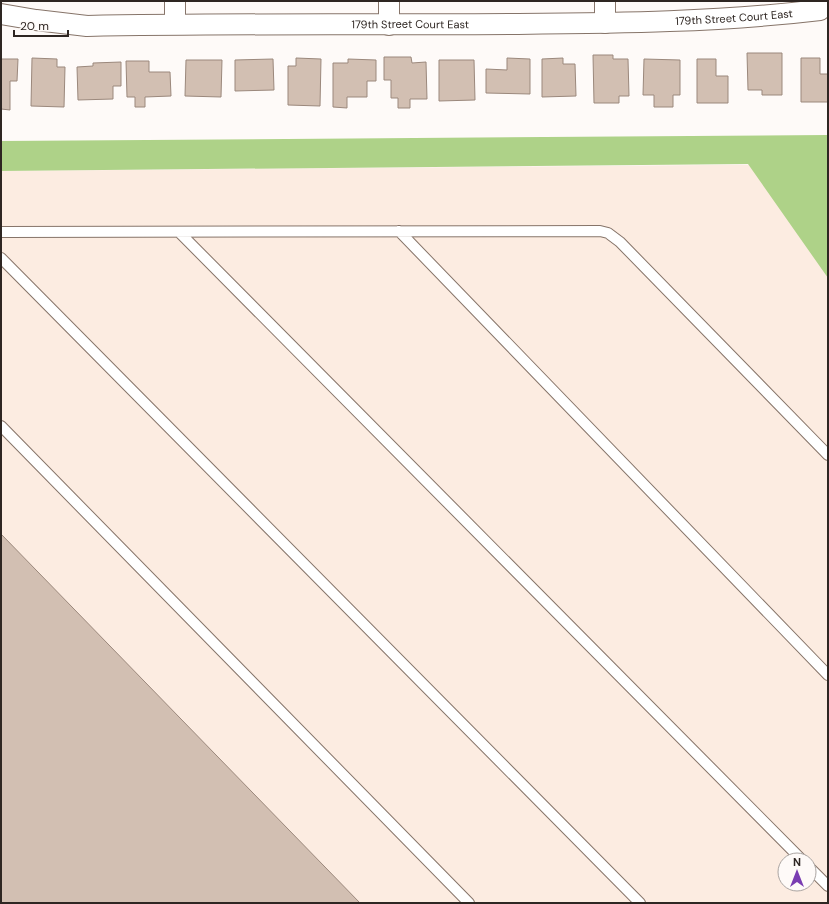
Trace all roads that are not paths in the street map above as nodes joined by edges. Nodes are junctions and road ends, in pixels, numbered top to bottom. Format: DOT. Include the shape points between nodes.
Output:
graph roads {
  1 [pos="175,1"];
  2 [pos="388,1"];
  3 [pos="605,1"];
  4 [pos="821,6"];
  5 [pos="1,14"];
  6 [pos="605,23"];
  7 [pos="175,24"];
  8 [pos="389,25"];
  9 [pos="399,231"];
  10 [pos="1,232"];
  11 [pos="179,232"];
  12 [pos="1,258"];
  13 [pos="1,426"];
  14 [pos="828,455"];
  15 [pos="828,675"];
  16 [pos="794,852"];
  17 [pos="817,875"];
  18 [pos="828,886"];
  19 [pos="469,903"];
  20 [pos="640,903"];
  1 -- 7 [label="street"];
  2 -- 8 [label="street"];
  3 -- 6 [label="street"];
  4 -- 6 [label="street, 179th Street Court East" via="725,20"];
  5 -- 7 [label="street, 179th Street Court East" via="87,26"];
  6 -- 8 [label="street, 179th Street Court East"];
  7 -- 8 [label="street, 179th Street Court East"];
  9 -- 11 [label="lane"];
  9 -- 14 [label="lane" via="592,229 608,233 620,242"];
  9 -- 15 [label="lane"];
  10 -- 11 [label="lane"];
  11 -- 16 [label="lane"];
  12 -- 20 [label="lane"];
  13 -- 19 [label="lane"];
  17 -- 18 [label="lane"];
}
